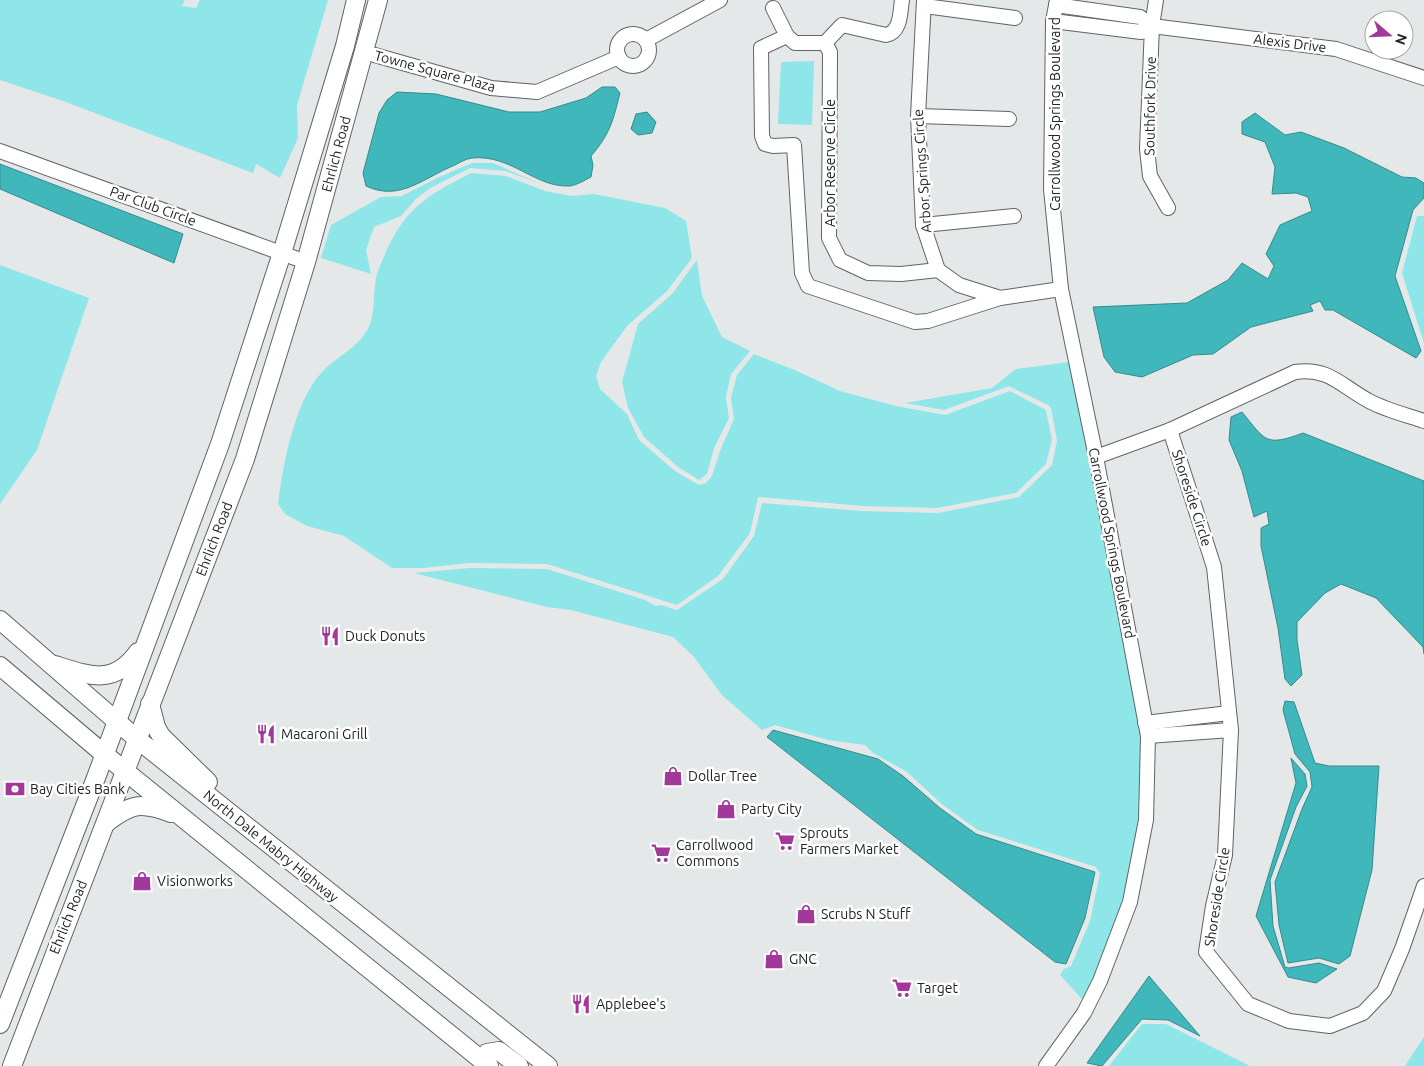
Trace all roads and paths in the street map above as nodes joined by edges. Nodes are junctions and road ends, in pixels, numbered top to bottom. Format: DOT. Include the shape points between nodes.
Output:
graph roads {
  1 [pos="356,0"];
  2 [pos="378,0"];
  3 [pos="720,0"];
  4 [pos="902,0"];
  5 [pos="1156,0"];
  6 [pos="924,3"];
  7 [pos="1056,3"];
  8 [pos="773,8"];
  9 [pos="1015,18"];
  10 [pos="1053,21"];
  11 [pos="1152,26"];
  12 [pos="787,36"];
  13 [pos="646,40"];
  14 [pos="828,47"];
  15 [pos="364,52"];
  16 [pos="619,57"];
  17 [pos="1424,78"];
  18 [pos="918,116"];
  19 [pos="1009,119"];
  20 [pos="0,150"];
  21 [pos="1168,208"];
  22 [pos="1014,216"];
  23 [pos="923,225"];
  24 [pos="282,253"];
  25 [pos="306,262"];
  26 [pos="938,270"];
  27 [pos="1061,289"];
  28 [pos="1001,298"];
  29 [pos="1424,422"];
  30 [pos="1170,430"];
  31 [pos="1096,457"];
  32 [pos="0,620"];
  33 [pos="146,641"];
  34 [pos="48,662"];
  35 [pos="0,666"];
  36 [pos="150,704"];
  37 [pos="1229,713"];
  38 [pos="116,722"];
  39 [pos="1146,729"];
  40 [pos="1231,730"];
  41 [pos="137,739"];
  42 [pos="104,754"];
  43 [pos="126,771"];
  44 [pos="186,820"];
  45 [pos="106,823"];
  46 [pos="245,825"];
  47 [pos="1424,886"];
  48 [pos="0,1024"];
  49 [pos="485,1063"];
  50 [pos="12,1066"];
  51 [pos="519,1066"];
  52 [pos="548,1066"];
  53 [pos="1046,1066"];
  1 -- 24 [label="main road, Ehrlich Road"];
  2 -- 15 [label="main road, Ehrlich Road"];
  3 -- 13 [label="street"];
  4 -- 14 [label="street" via="897,28 892,34 842,25"];
  5 -- 11 [label="street, Southfork Drive"];
  6 -- 9 [label="street"];
  6 -- 18 [label="street, Arbor Springs Circle"];
  7 -- 10 [label="street, Carrollwood Springs Boulevard"];
  7 -- 11 [label="street, Alexis Drive" via="1140,17"];
  8 -- 12 [label="street"];
  10 -- 11 [label="street, Alexis Drive" via="1141,32"];
  10 -- 27 [label="street, Carrollwood Springs Boulevard" via="1051,189"];
  11 -- 17 [label="street, Alexis Drive" via="1336,48"];
  11 -- 21 [label="street, Southfork Drive" via="1147,150 1150,176"];
  12 -- 14 [label="street" via="794,43"];
  12 -- 28 [label="street" via="761,48 762,136 765,144 794,145 802,273 808,286 915,322 928,321"];
  13 -- 16 [label="street" via="632,34 623,38 618,47"];
  13 -- 16 [label="street" via="650,50 642,64 632,66"];
  14 -- 26 [label="street, Arbor Reserve Circle" via="830,238 840,260 868,273"];
  15 -- 16 [label="street, Towne Square Plaza" via="491,88 537,92"];
  15 -- 25 [label="main road, Ehrlich Road"];
  18 -- 19 [label="street"];
  18 -- 23 [label="street, Arbor Springs Circle"];
  20 -- 24 [label="street, Par Club Circle"];
  22 -- 23 [label="street"];
  23 -- 26 [label="street, Arbor Springs Circle"];
  24 -- 25 [label="street, Par Club Circle"];
  24 -- 33 [label="main road, Ehrlich Road" via="220,444"];
  25 -- 36 [label="main road, Ehrlich Road" via="245,459"];
  26 -- 28 [label="street" via="959,285"];
  27 -- 28 [label="street"];
  27 -- 31 [label="street, Carrollwood Springs Boulevard"];
  29 -- 30 [label="street" via="1370,402 1325,374 1311,370 1295,372"];
  30 -- 31 [label="street"];
  30 -- 37 [label="street, Shoreside Circle" via="1214,567"];
  31 -- 39 [label="street, Carrollwood Springs Boulevard"];
  32 -- 34 [label="main road, North Dale Mabry Highway"];
  33 -- 34 [label="main road" via="129,664 115,674 81,673"];
  33 -- 38 [label="main road, Ehrlich Road"];
  34 -- 38 [label="main road, North Dale Mabry Highway"];
  35 -- 42 [label="main road"];
  36 -- 41 [label="main road, Ehrlich Road"];
  36 -- 46 [label="main road" via="156,727 168,745 234,806"];
  37 -- 39 [label="street"];
  37 -- 40 [label="street, Shoreside Circle"];
  38 -- 41 [label="main road, North Dale Mabry Highway"];
  38 -- 42 [label="main road, Ehrlich Road"];
  39 -- 40 [label="street"];
  39 -- 53 [label="street, Carrollwood Springs Boulevard" via="1146,820 1130,902 1100,981 1084,1013"];
  40 -- 47 [label="street, Shoreside Circle" via="1225,855 1206,952 1248,1004 1289,1021 1330,1026 1363,1013 1384,992"];
  41 -- 43 [label="main road, Ehrlich Road"];
  41 -- 46 [label="main road, North Dale Mabry Highway"];
  42 -- 43 [label="main road"];
  42 -- 48 [label="main road, Ehrlich Road"];
  43 -- 44 [label="main road"];
  43 -- 45 [label="main road, Ehrlich Road"];
  44 -- 45 [label="main road" via="153,806 138,804"];
  44 -- 49 [label="main road"];
  45 -- 50 [label="main road, Ehrlich Road"];
  46 -- 52 [label="main road, North Dale Mabry Highway"];
  49 -- 51 [label="main road" via="488,1053 499,1052"];
}
